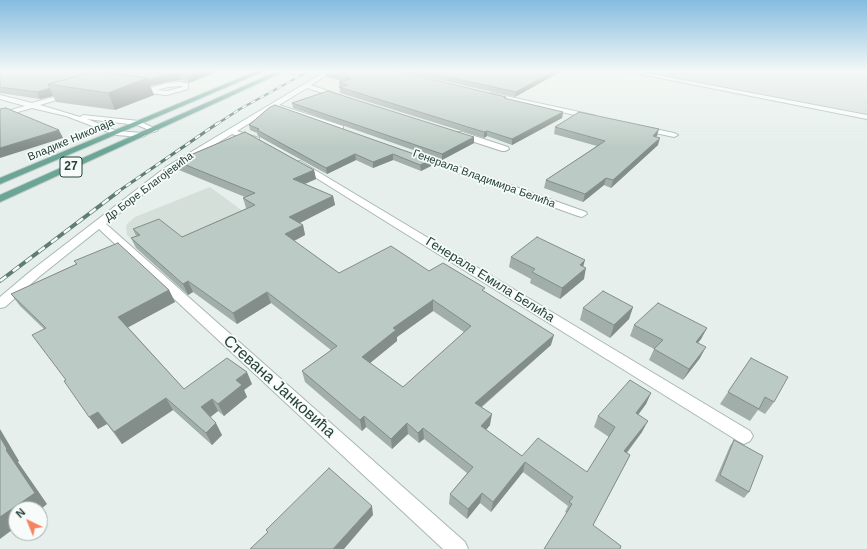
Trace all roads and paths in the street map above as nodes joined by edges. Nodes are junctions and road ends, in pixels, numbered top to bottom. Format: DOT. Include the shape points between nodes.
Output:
graph roads {
  1 [pos="2,97"];
  2 [pos="62,97"];
  3 [pos="200,97"];
  4 [pos="226,97"];
  5 [pos="287,97"];
  6 [pos="338,97"];
  7 [pos="498,97"];
  8 [pos="761,97"];
  9 [pos="349,100"];
  10 [pos="34,105"];
  11 [pos="272,105"];
  12 [pos="0,114"];
  13 [pos="68,115"];
  14 [pos="867,117"];
  15 [pos="600,118"];
  16 [pos="139,123"];
  17 [pos="637,126"];
  18 [pos="154,130"];
  19 [pos="231,131"];
  20 [pos="351,132"];
  21 [pos="453,132"];
  22 [pos="116,133"];
  23 [pos="142,135"];
  24 [pos="674,135"];
  25 [pos="269,148"];
  26 [pos="505,148"];
  27 [pos="411,153"];
  28 [pos="289,158"];
  29 [pos="0,181"];
  30 [pos="0,199"];
  31 [pos="582,214"];
  32 [pos="100,224"];
  33 [pos="0,304"];
  34 [pos="744,436"];
  35 [pos="458,549"];
  1 -- 10 [label="street"];
  2 -- 10 [label="street"];
  3 -- 16 [label="main road, Владике Николаја / 27"];
  4 -- 18 [label="main road, Владике Николаја / 27"];
  5 -- 11 [label="street, Др Боре Благојевића"];
  6 -- 9 [label="street"];
  7 -- 15 [label="street"];
  8 -- 14 [label="street"];
  10 -- 12 [label="street"];
  10 -- 13 [label="street"];
  11 -- 19 [label="street, Др Боре Благојевића"];
  11 -- 20 [label="street"];
  13 -- 16 [label="street"];
  13 -- 22 [label="street"];
  16 -- 18 [label="street"];
  16 -- 22 [label="main road, Владике Николаја / 27"];
  17 -- 24 [label="street"];
  18 -- 23 [label="main road, Владике Николаја / 27"];
  19 -- 25 [label="street" via="250,137"];
  19 -- 32 [label="street, Др Боре Благојевића" via="174,166"];
  21 -- 26 [label="street"];
  22 -- 23 [label="street"];
  22 -- 29 [label="main road, Владике Николаја / 27"];
  23 -- 30 [label="main road, Владике Николаја / 27"];
  27 -- 31 [label="street, Генерала Владимира Белића"];
  28 -- 34 [label="street, Генерала Емила Белића"];
  32 -- 33 [label="street, Др Боре Благојевића"];
  32 -- 35 [label="street, Стевана Јанковића"];
}
